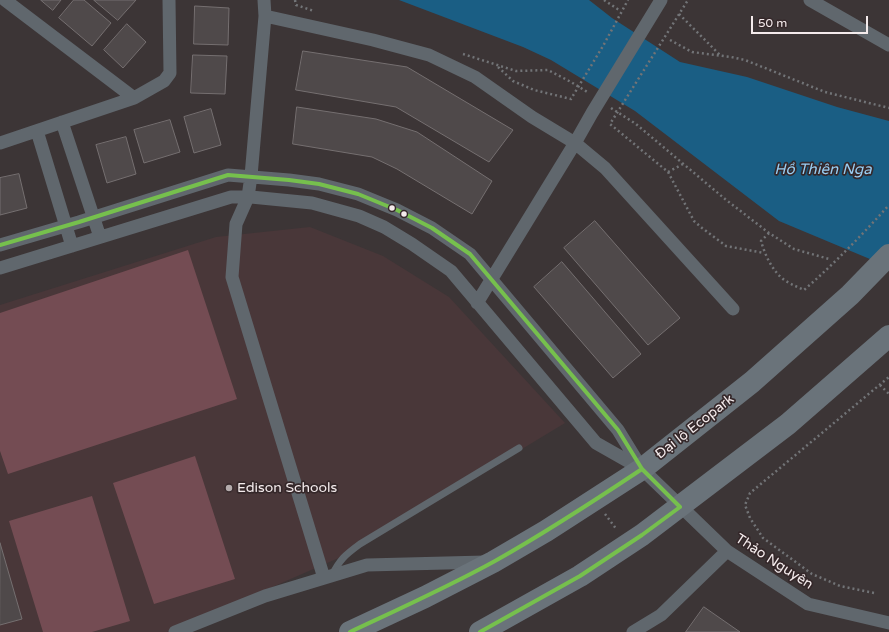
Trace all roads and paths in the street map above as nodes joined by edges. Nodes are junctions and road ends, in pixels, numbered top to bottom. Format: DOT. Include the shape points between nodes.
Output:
graph roads {
  1 [pos="5,0"];
  2 [pos="169,0"];
  3 [pos="264,0"];
  4 [pos="295,0"];
  5 [pos="604,0"];
  6 [pos="688,0"];
  7 [pos="810,0"];
  8 [pos="628,1"];
  9 [pos="659,3"];
  10 [pos="619,10"];
  11 [pos="315,11"];
  12 [pos="679,14"];
  13 [pos="265,16"];
  14 [pos="670,40"];
  15 [pos="889,45"];
  16 [pos="457,52"];
  17 [pos="721,55"];
  18 [pos="498,66"];
  19 [pos="590,94"];
  20 [pos="134,98"];
  21 [pos="610,107"];
  22 [pos="889,108"];
  23 [pos="62,122"];
  24 [pos="37,131"];
  25 [pos="0,143"];
  26 [pos="575,143"];
  27 [pos="683,164"];
  28 [pos="668,172"];
  29 [pos="251,176"];
  30 [pos="248,197"];
  31 [pos="889,205"];
  32 [pos="93,217"];
  33 [pos="66,226"];
  34 [pos="769,233"];
  35 [pos="100,237"];
  36 [pos="0,245"];
  37 [pos="72,246"];
  38 [pos="764,253"];
  39 [pos="889,255"];
  40 [pos="829,259"];
  41 [pos="0,268"];
  42 [pos="491,279"];
  43 [pos="477,303"];
  44 [pos="733,309"];
  45 [pos="889,336"];
  46 [pos="889,377"];
  47 [pos="880,385"];
  48 [pos="889,394"];
  49 [pos="519,448"];
  50 [pos="642,469"];
  51 [pos="680,507"];
  52 [pos="605,513"];
  53 [pos="617,530"];
  54 [pos="727,551"];
  55 [pos="494,562"];
  56 [pos="327,578"];
  57 [pos="874,593"];
  58 [pos="889,623"];
  59 [pos="175,632"];
  60 [pos="350,632"];
  61 [pos="480,632"];
  62 [pos="633,632"];
  1 -- 20 [label="street"];
  2 -- 20 [label="street" via="170,73 164,81"];
  3 -- 13 [label="street"];
  4 -- 11 [label="path" via="296,4"];
  5 -- 10 [label="path"];
  6 -- 12 [label="path"];
  7 -- 15 [label="street"];
  8 -- 18 [label="path" via="571,99 534,90 513,81"];
  9 -- 26 [label="street"];
  12 -- 17 [label="path"];
  12 -- 28 [label="path" via="610,124"];
  13 -- 26 [label="street" via="429,55 476,77"];
  13 -- 29 [label="street"];
  14 -- 17 [label="path" via="692,52"];
  16 -- 18 [label="path"];
  17 -- 22 [label="path" via="745,60 825,92"];
  18 -- 19 [label="path" via="516,71 548,70"];
  20 -- 23 [label="street"];
  21 -- 27 [label="path" via="636,124"];
  23 -- 24 [label="street"];
  23 -- 32 [label="street"];
  24 -- 25 [label="street"];
  24 -- 33 [label="street"];
  26 -- 42 [label="street"];
  26 -- 44 [label="street" via="605,168"];
  27 -- 28 [label="path"];
  27 -- 34 [label="path"];
  28 -- 38 [label="path" via="694,221 702,228 726,246"];
  29 -- 30 [label="street"];
  29 -- 32 [label="street" via="228,175"];
  29 -- 42 [label="street" via="319,184 358,194 397,210 432,228 470,254"];
  30 -- 35 [label="street" via="231,197"];
  30 -- 43 [label="street" via="312,203 378,224 451,271"];
  30 -- 56 [label="street" via="236,224 232,277"];
  31 -- 38 [label="path" via="827,270 804,290 777,274"];
  32 -- 33 [label="street"];
  32 -- 35 [label="street"];
  33 -- 36 [label="street"];
  33 -- 37 [label="street"];
  34 -- 38 [label="path" via="761,241"];
  34 -- 40 [label="path" via="794,249"];
  35 -- 37 [label="street"];
  37 -- 41 [label="street"];
  39 -- 50 [label="highway, Đại lộ Ecopark" via="850,295 752,382"];
  42 -- 43 [label="street"];
  42 -- 50 [label="street" via="618,430"];
  43 -- 50 [label="street" via="596,443"];
  45 -- 51 [label="highway" via="788,424"];
  46 -- 47 [label="path"];
  47 -- 48 [label="path"];
  47 -- 57 [label="path" via="750,493 745,505 763,538 812,574 840,586"];
  49 -- 56 [label="lane" via="360,544 345,555"];
  50 -- 51 [label="street, Thảo Nguyên"];
  50 -- 55 [label="highway, Đại lộ Ecopark"];
  51 -- 54 [label="street, Thảo Nguyên"];
  51 -- 61 [label="highway" via="580,576"];
  52 -- 53 [label="path"];
  54 -- 58 [label="street, Thảo Nguyên" via="808,604"];
  54 -- 62 [label="street" via="661,615"];
  55 -- 56 [label="street" via="367,565"];
  55 -- 60 [label="highway, Đại lộ Ecopark"];
  56 -- 59 [label="street" via="265,596"];
}
